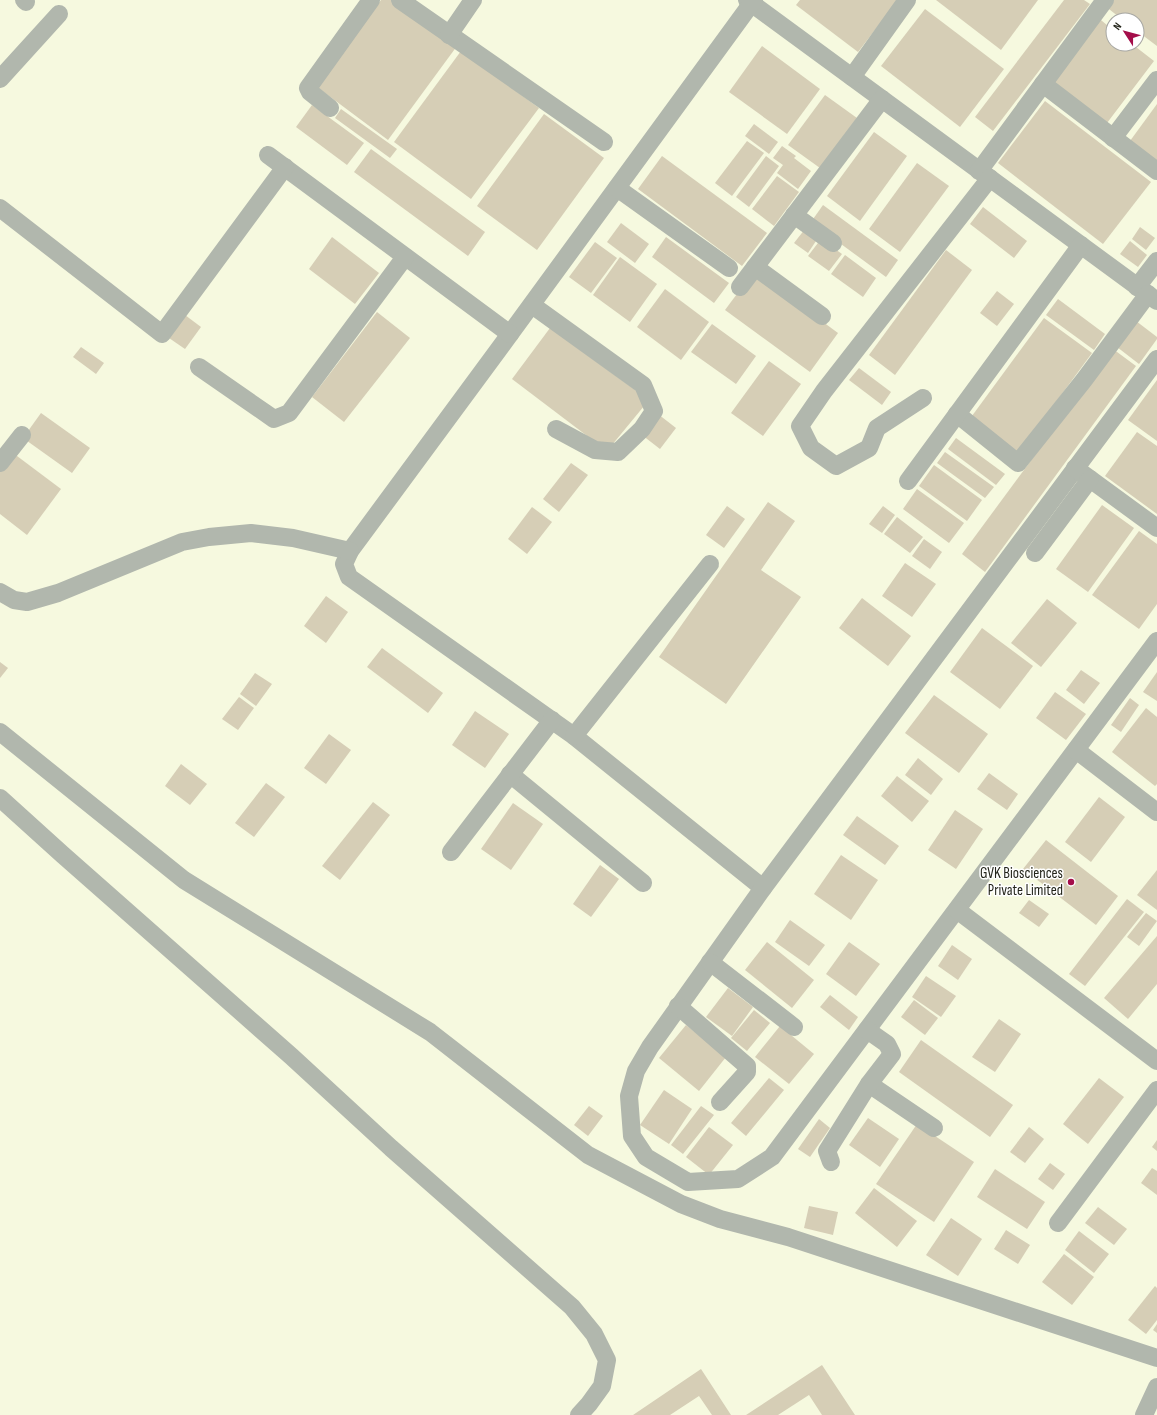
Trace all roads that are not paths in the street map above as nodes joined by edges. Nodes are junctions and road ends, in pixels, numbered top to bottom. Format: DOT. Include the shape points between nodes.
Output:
graph roads {
  1 [pos="371,0"];
  2 [pos="400,0"];
  3 [pos="473,0"];
  4 [pos="908,0"];
  5 [pos="1105,0"];
  6 [pos="750,1"];
  7 [pos="59,14"];
  8 [pos="449,35"];
  9 [pos="852,77"];
  10 [pos="0,79"];
  11 [pos="1157,80"];
  12 [pos="1043,84"];
  13 [pos="882,99"];
  14 [pos="330,108"];
  15 [pos="1113,138"];
  16 [pos="604,142"];
  17 [pos="268,155"];
  18 [pos="285,167"];
  19 [pos="1157,171"];
  20 [pos="984,174"];
  21 [pos="617,188"];
  22 [pos="0,208"];
  23 [pos="794,215"];
  24 [pos="833,242"];
  25 [pos="1081,246"];
  26 [pos="405,257"];
  27 [pos="1157,261"];
  28 [pos="755,267"];
  29 [pos="729,268"];
  30 [pos="740,287"];
  31 [pos="1147,294"];
  32 [pos="532,305"];
  33 [pos="822,316"];
  34 [pos="510,334"];
  35 [pos="1157,359"];
  36 [pos="199,367"];
  37 [pos="923,398"];
  38 [pos="957,414"];
  39 [pos="556,429"];
  40 [pos="22,435"];
  41 [pos="0,463"];
  42 [pos="1075,468"];
  43 [pos="1090,479"];
  44 [pos="908,481"];
  45 [pos="1157,528"];
  46 [pos="350,551"];
  47 [pos="1035,553"];
  48 [pos="710,564"];
  49 [pos="0,592"];
  50 [pos="1157,641"];
  51 [pos="552,720"];
  52 [pos="0,732"];
  53 [pos="574,736"];
  54 [pos="1076,750"];
  55 [pos="510,774"];
  56 [pos="0,798"];
  57 [pos="1157,812"];
  58 [pos="451,852"];
  59 [pos="643,883"];
  60 [pos="763,888"];
  61 [pos="957,910"];
  62 [pos="710,962"];
  63 [pos="678,1006"];
  64 [pos="794,1027"];
  65 [pos="867,1030"];
  66 [pos="1157,1061"];
  67 [pos="869,1084"];
  68 [pos="1157,1090"];
  69 [pos="720,1102"];
  70 [pos="934,1128"];
  71 [pos="831,1162"];
  72 [pos="688,1182"];
  73 [pos="681,1204"];
  74 [pos="1058,1224"];
  75 [pos="1157,1358"];
  76 [pos="1157,1387"];
  77 [pos="579,1415"];
  78 [pos="1144,1415"];
  1 -- 14 [label="street" via="308,88"];
  2 -- 8 [label="street"];
  3 -- 8 [label="street"];
  4 -- 9 [label="street"];
  5 -- 12 [label="street"];
  6 -- 9 [label="street"];
  6 -- 21 [label="street"];
  7 -- 10 [label="street"];
  8 -- 16 [label="street"];
  9 -- 13 [label="street"];
  11 -- 15 [label="street"];
  12 -- 15 [label="street"];
  12 -- 20 [label="street"];
  13 -- 20 [label="street"];
  13 -- 23 [label="street"];
  15 -- 19 [label="street"];
  17 -- 18 [label="street"];
  18 -- 22 [label="street" via="162,334"];
  18 -- 26 [label="street"];
  20 -- 25 [label="street"];
  20 -- 37 [label="street" via="800,426 811,448 836,466 869,448 877,428"];
  21 -- 29 [label="street"];
  21 -- 32 [label="street"];
  23 -- 24 [label="street"];
  23 -- 28 [label="street"];
  25 -- 31 [label="street"];
  25 -- 38 [label="street"];
  26 -- 34 [label="street"];
  26 -- 36 [label="street" via="289,413 274,419"];
  27 -- 31 [label="street"];
  28 -- 30 [label="street"];
  28 -- 33 [label="street"];
  31 -- 38 [label="street" via="1084,380 1018,463"];
  32 -- 34 [label="street"];
  32 -- 39 [label="street" via="643,385 654,411 642,429 618,452 595,450"];
  34 -- 46 [label="street"];
  35 -- 42 [label="street"];
  38 -- 44 [label="street"];
  40 -- 41 [label="street"];
  42 -- 43 [label="street"];
  42 -- 60 [label="street"];
  43 -- 45 [label="street"];
  43 -- 47 [label="street"];
  46 -- 49 [label="street" via="293,538 251,533 209,537 182,542 58,593 27,602 14,600"];
  46 -- 51 [label="street" via="344,564 349,577"];
  48 -- 53 [label="street"];
  50 -- 54 [label="street"];
  51 -- 53 [label="street"];
  51 -- 55 [label="street"];
  52 -- 73 [label="street" via="184,880 430,1032 588,1155"];
  53 -- 60 [label="street"];
  54 -- 57 [label="street"];
  54 -- 61 [label="street"];
  55 -- 58 [label="street"];
  55 -- 59 [label="street"];
  56 -- 77 [label="street" via="572,1308 594,1334 607,1360 602,1386"];
  60 -- 62 [label="street"];
  61 -- 65 [label="street"];
  61 -- 66 [label="street"];
  62 -- 63 [label="street"];
  62 -- 64 [label="street"];
  63 -- 69 [label="street" via="747,1066 747,1072"];
  63 -- 72 [label="street" via="636,1071 629,1096 632,1136 639,1147 646,1157"];
  65 -- 67 [label="street" via="887,1044 892,1054"];
  65 -- 72 [label="street" via="772,1157 738,1179"];
  67 -- 70 [label="street"];
  67 -- 71 [label="street" via="827,1151"];
  68 -- 74 [label="street"];
  72 -- 73 [label="street"];
  73 -- 75 [label="street" via="720,1219 788,1237"];
  76 -- 78 [label="street"];
}
